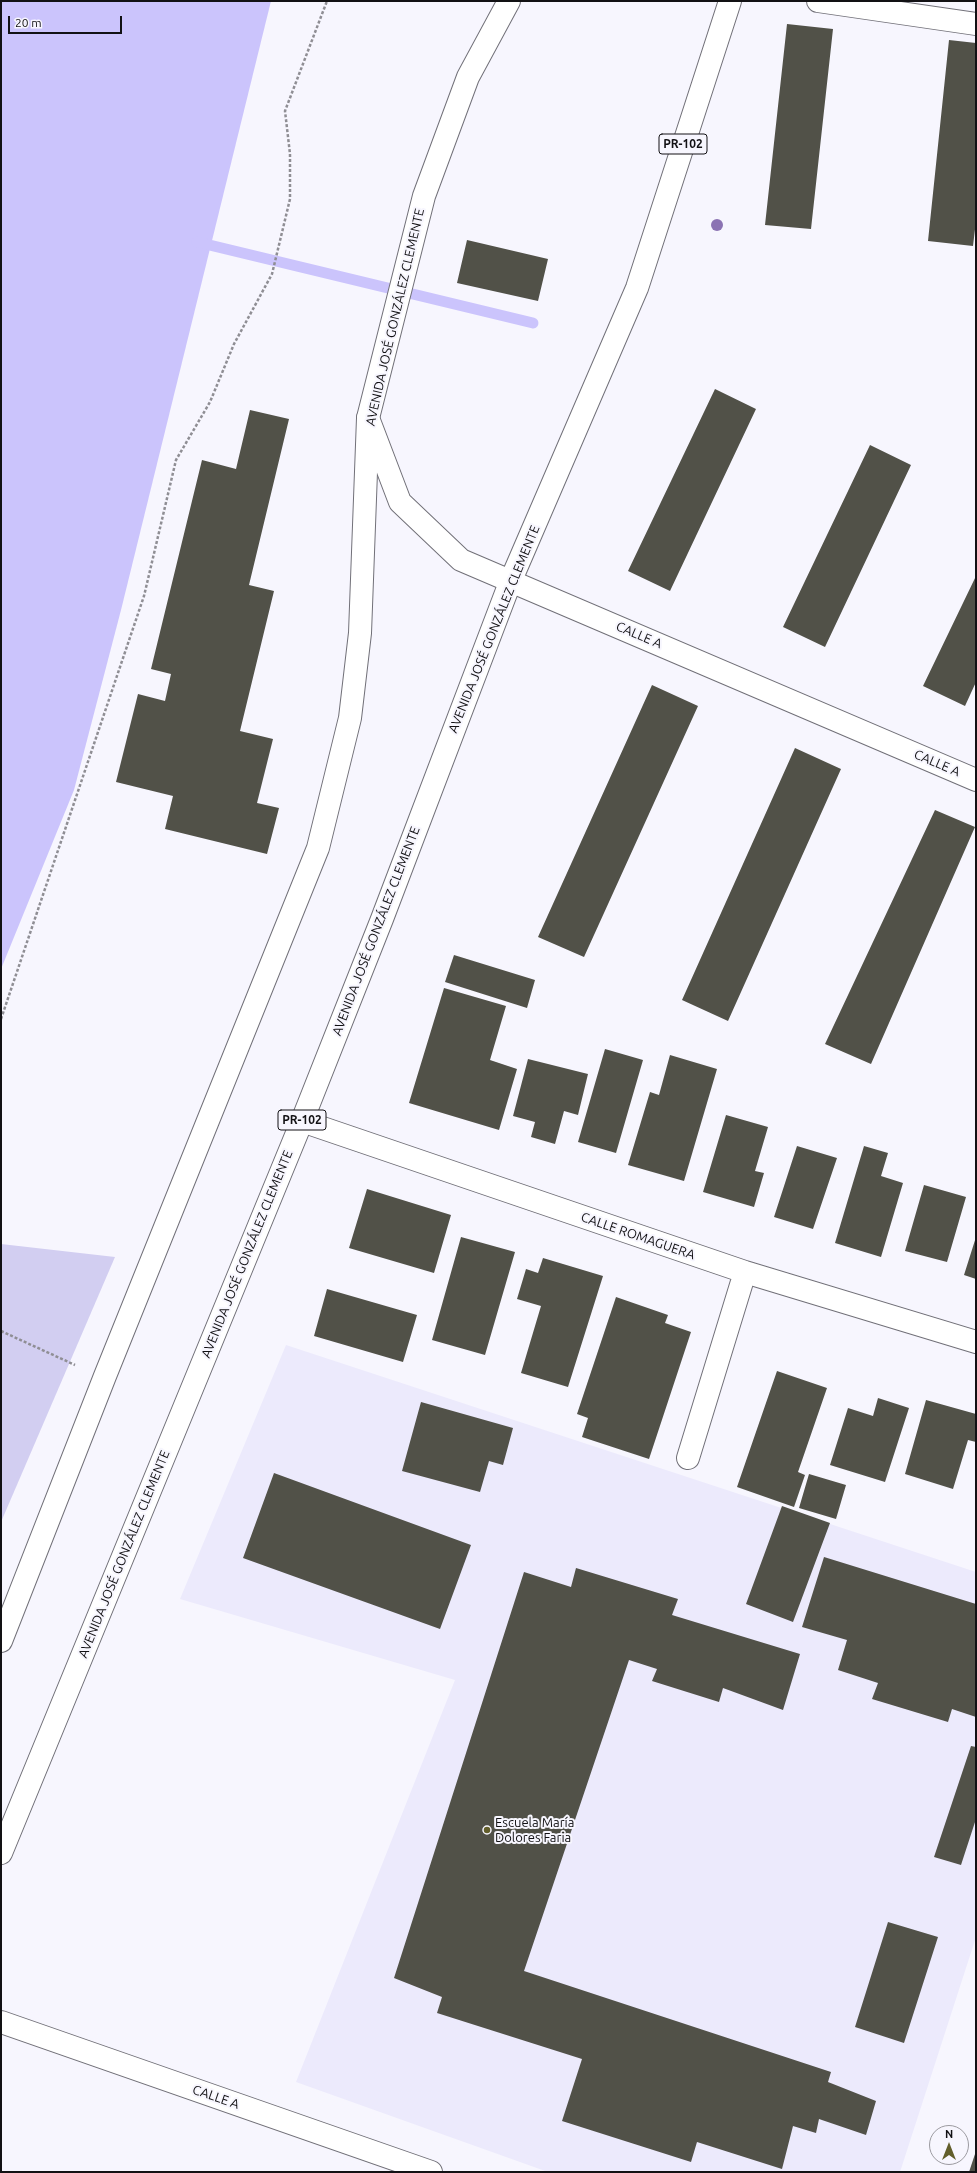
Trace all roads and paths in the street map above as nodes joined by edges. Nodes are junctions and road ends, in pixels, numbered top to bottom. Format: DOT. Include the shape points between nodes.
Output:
graph roads {
  1 [pos="327,1"];
  2 [pos="509,1"];
  3 [pos="730,1"];
  4 [pos="818,1"];
  5 [pos="976,24"];
  6 [pos="368,418"];
  7 [pos="511,580"];
  8 [pos="976,780"];
  9 [pos="1,1019"];
  10 [pos="302,1121"];
  11 [pos="745,1272"];
  12 [pos="1,1331"];
  13 [pos="976,1342"];
  14 [pos="105,1376"];
  15 [pos="688,1458"];
  16 [pos="1,1641"];
  17 [pos="1,1853"];
  18 [pos="1,2022"];
  19 [pos="431,2172"];
  1 -- 9 [label="path" via="285,111 290,154 290,199 272,274 234,344 210,402 176,460 144,596"];
  2 -- 6 [label="main road, AVENIDA JOSÉ GONZÁLEZ CLEMENTE" via="468,77 424,196"];
  3 -- 7 [label="main road, AVENIDA JOSÉ GONZÁLEZ CLEMENTE / PR-102" via="637,288"];
  4 -- 5 [label="main road"];
  6 -- 7 [label="main road, CALLE A" via="400,502 461,560"];
  6 -- 14 [label="main road, AVENIDA JOSÉ GONZÁLEZ CLEMENTE" via="360,633 350,718 318,848"];
  7 -- 8 [label="main road, CALLE A"];
  7 -- 10 [label="main road, AVENIDA JOSÉ GONZÁLEZ CLEMENTE / PR-102"];
  10 -- 11 [label="main road, CALLE ROMAGUERA"];
  10 -- 17 [label="main road, AVENIDA JOSÉ GONZÁLEZ CLEMENTE / PR-102"];
  11 -- 13 [label="main road, CALLE ROMAGUERA"];
  11 -- 15 [label="main road"];
  12 -- 14 [label="path"];
  14 -- 16 [label="main road, AVENIDA JOSÉ GONZÁLEZ CLEMENTE"];
  18 -- 19 [label="main road, CALLE A"];
}
